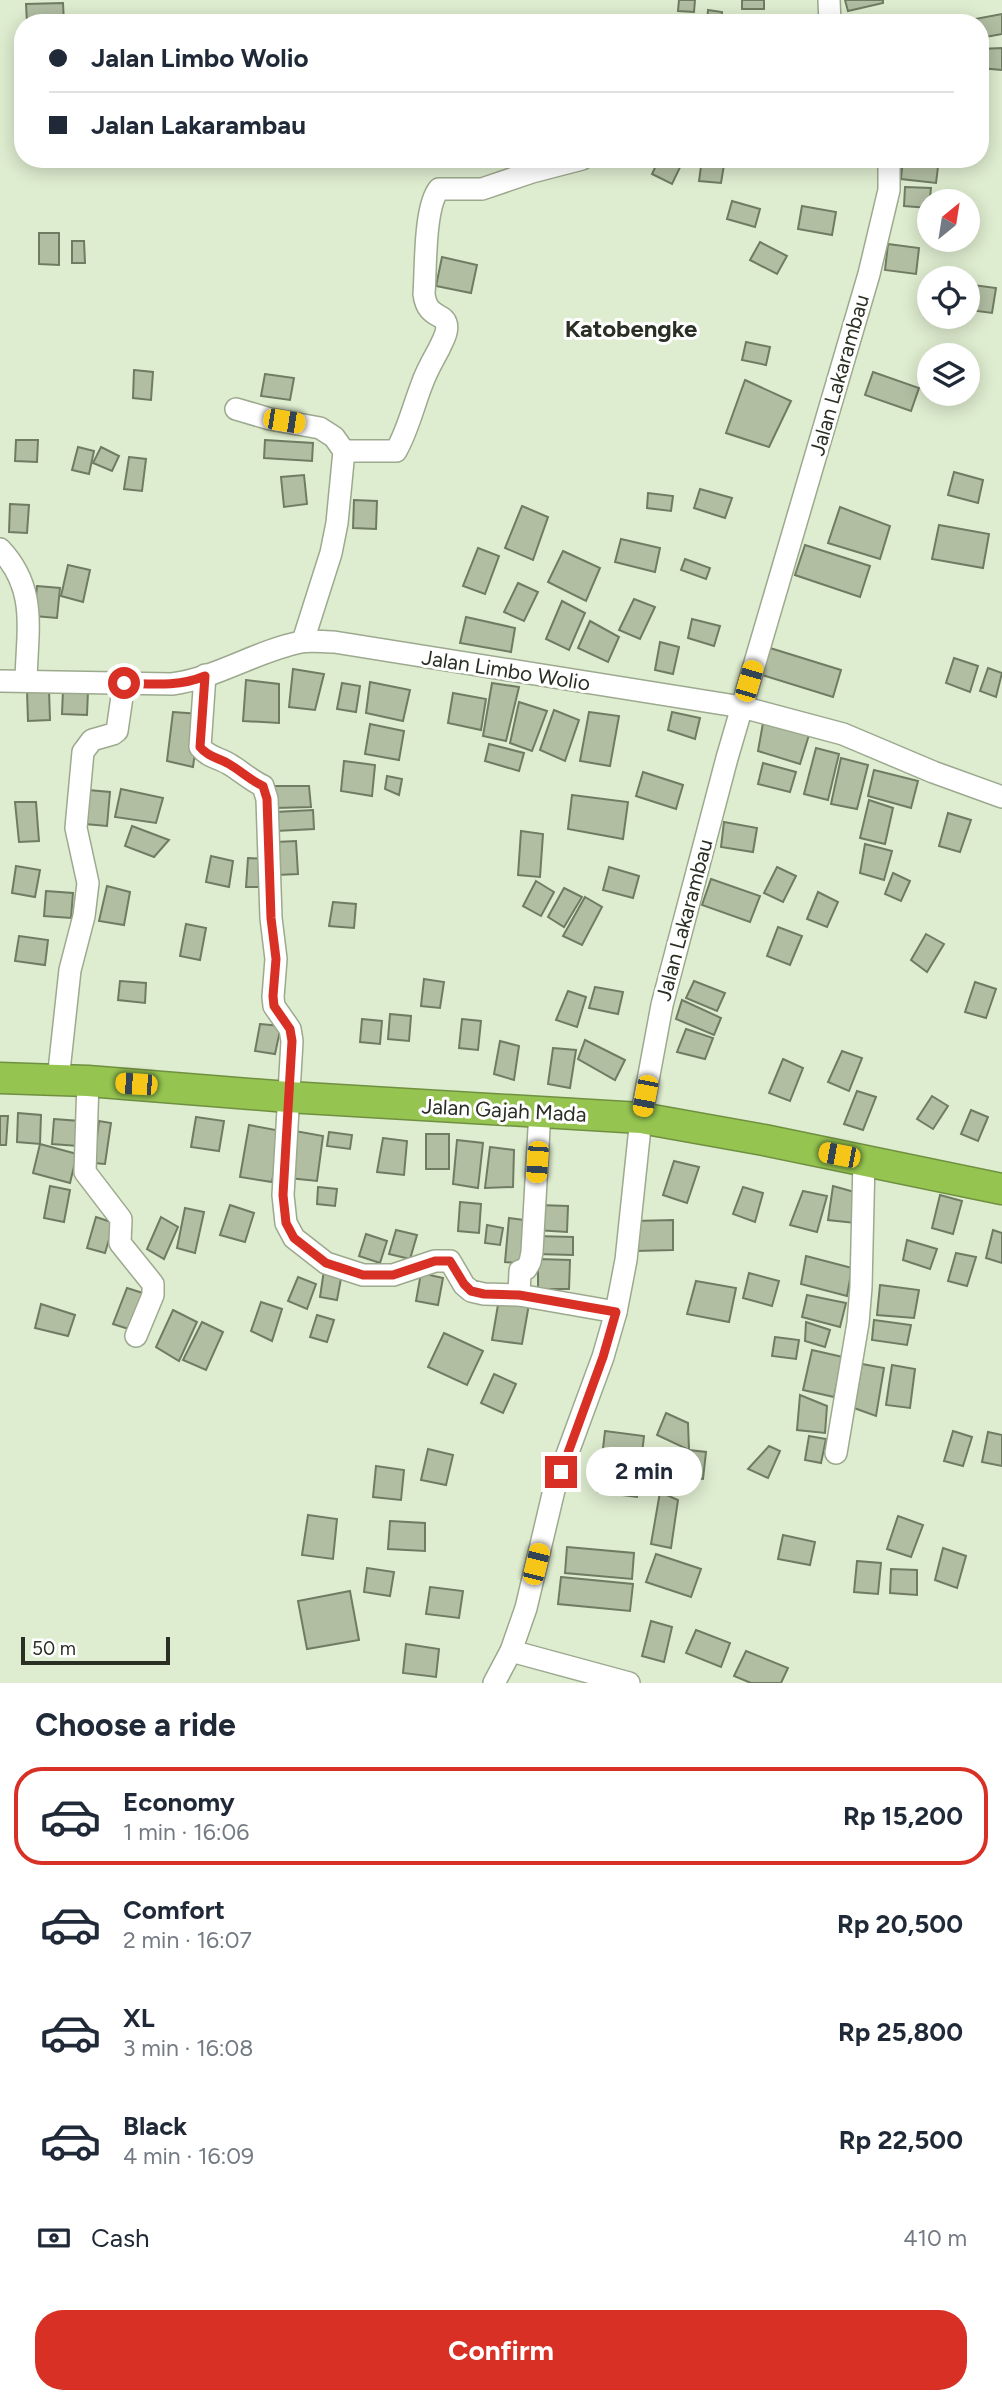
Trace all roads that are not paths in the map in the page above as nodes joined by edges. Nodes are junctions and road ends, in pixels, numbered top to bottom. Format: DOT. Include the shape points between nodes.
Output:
graph roads {
  1 [pos="547,168"];
  2 [pos="889,168"];
  3 [pos="236,409"];
  4 [pos="344,451"];
  5 [pos="0,549"];
  6 [pos="303,641"];
  7 [pos="205,676"];
  8 [pos="0,681"];
  9 [pos="26,681"];
  10 [pos="124,683"];
  11 [pos="742,707"];
  12 [pos="1002,797"];
  13 [pos="0,1078"];
  14 [pos="58,1080"];
  15 [pos="88,1081"];
  16 [pos="288,1097"];
  17 [pos="540,1111"];
  18 [pos="641,1118"];
  19 [pos="864,1160"];
  20 [pos="1002,1189"];
  21 [pos="519,1295"];
  22 [pos="616,1312"];
  23 [pos="136,1336"];
  24 [pos="836,1453"];
  25 [pos="511,1651"];
  26 [pos="494,1683"];
  27 [pos="629,1683"];
  1 -- 4 [label="street" via="482,189 439,189 430,209 424,294 435,316 444,319 446,333 396,451"];
  2 -- 11 [label="street, Jalan Lakarambau" via="889,190 869,274"];
  3 -- 4 [label="street" via="320,428"];
  4 -- 6 [label="street" via="331,553"];
  5 -- 9 [label="street" via="19,572 26,593"];
  6 -- 7 [label="street, Jalan Limbo Wolio"];
  6 -- 11 [label="street, Jalan Limbo Wolio" via="334,642"];
  7 -- 10 [label="street, Jalan Limbo Wolio" via="172,684"];
  7 -- 16 [label="street" via="200,747 263,786 267,799 276,959 274,1006 290,1029 292,1041"];
  8 -- 9 [label="street, Jalan Limbo Wolio"];
  9 -- 10 [label="street, Jalan Limbo Wolio"];
  10 -- 14 [label="street" via="117,731 92,740 83,752 76,828 88,883 70,970"];
  11 -- 12 [label="street, Jalan Limbo Wolio" via="843,734"];
  11 -- 18 [label="street, Jalan Lakarambau" via="662,1005"];
  13 -- 14 [label="highway, Jalan Gajah Mada"];
  14 -- 15 [label="highway, Jalan Gajah Mada"];
  15 -- 16 [label="highway, Jalan Gajah Mada"];
  15 -- 23 [label="street" via="85,1172 121,1219 120,1243 153,1283 153,1295"];
  16 -- 17 [label="highway, Jalan Gajah Mada"];
  16 -- 21 [label="street" via="283,1195 286,1223 294,1238 326,1263 363,1275 393,1275 447,1260 471,1291"];
  17 -- 18 [label="highway, Jalan Gajah Mada"];
  17 -- 21 [label="street" via="532,1252 526,1269 520,1271"];
  18 -- 19 [label="highway, Jalan Gajah Mada"];
  18 -- 22 [label="street, Jalan Lakarambau"];
  19 -- 20 [label="highway, Jalan Gajah Mada"];
  19 -- 24 [label="street" via="858,1323"];
  21 -- 22 [label="street"];
  22 -- 25 [label="street, Jalan Lakarambau" via="554,1490"];
  25 -- 26 [label="street, Jalan Lakarambau"];
  25 -- 27 [label="street"];
}
